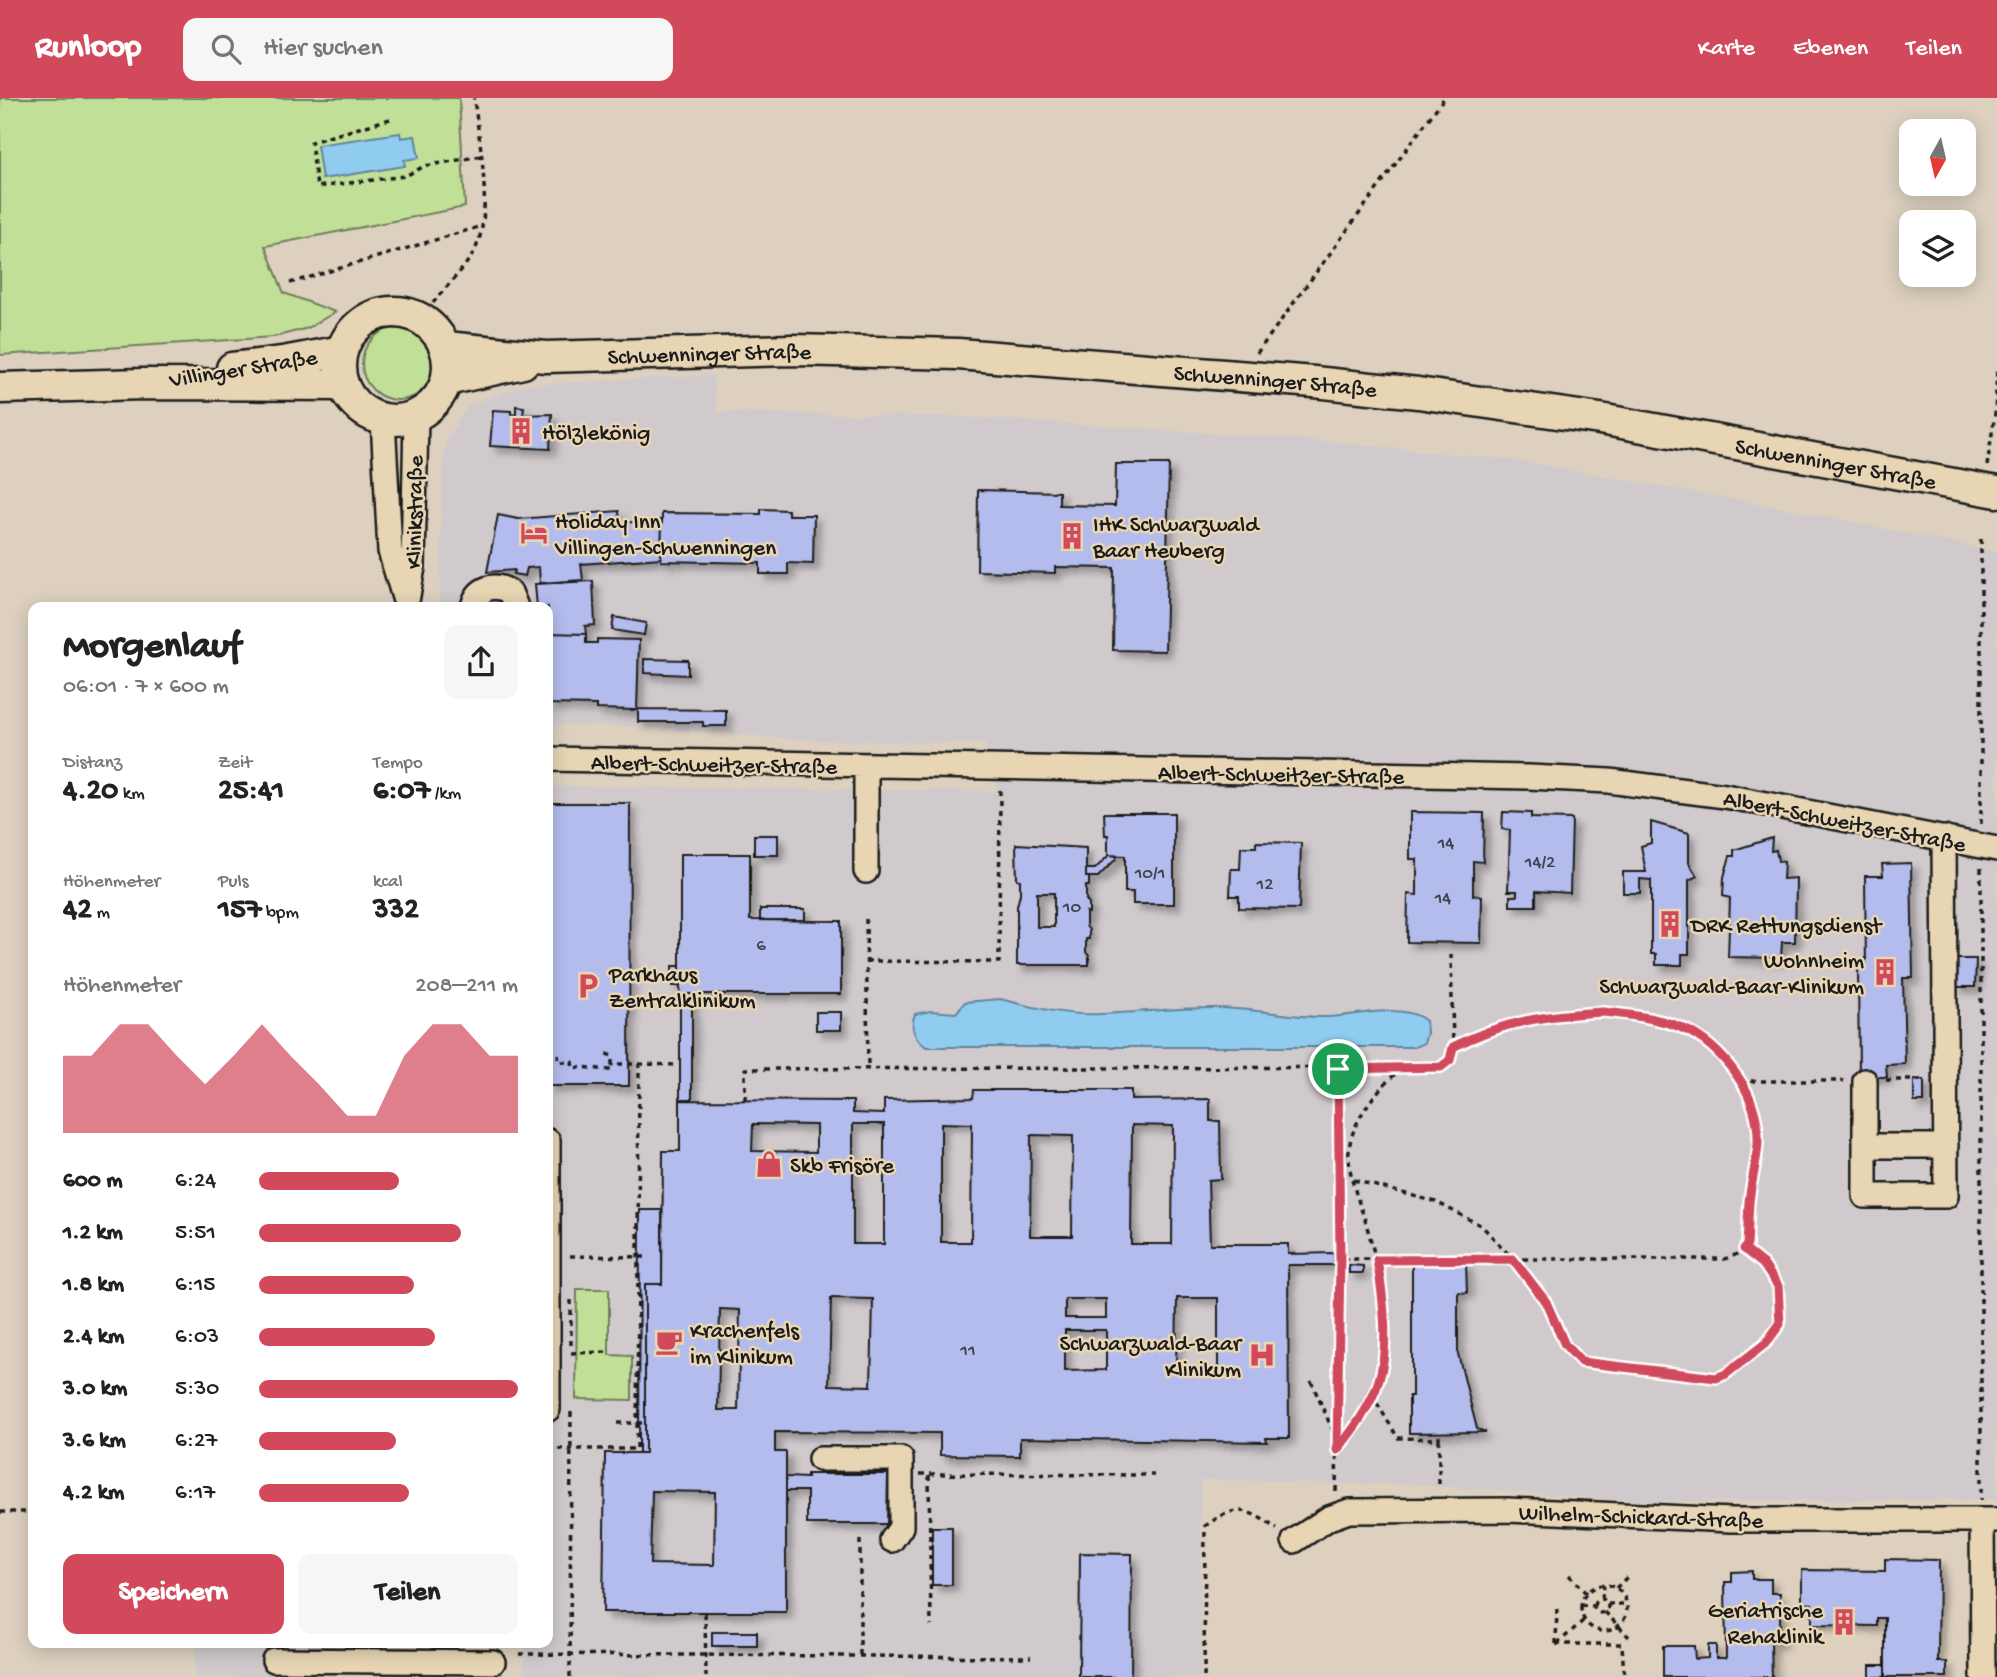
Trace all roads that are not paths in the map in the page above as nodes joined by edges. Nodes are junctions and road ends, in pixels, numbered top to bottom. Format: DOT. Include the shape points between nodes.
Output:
graph roads {
  1 [pos="446,347"];
  2 [pos="342,351"];
  3 [pos="547,356"];
  4 [pos="447,380"];
  5 [pos="143,384"];
  6 [pos="343,385"];
  7 [pos="0,388"];
  8 [pos="416,416"];
  9 [pos="383,419"];
  10 [pos="1992,479"];
  11 [pos="405,602"];
  12 [pos="408,602"];
  13 [pos="475,602"];
  14 [pos="515,602"];
  15 [pos="553,761"];
  16 [pos="866,766"];
  17 [pos="1944,838"];
  18 [pos="1989,856"];
  19 [pos="866,872"];
  20 [pos="1865,1081"];
  21 [pos="1865,1146"];
  22 [pos="1946,1146"];
  23 [pos="820,1459"];
  24 [pos="1989,1520"];
  25 [pos="892,1540"];
  26 [pos="1294,1541"];
  27 [pos="274,1660"];
  28 [pos="493,1661"];
  29 [pos="1983,1677"];
  1 -- 2 [label="main road" via="425,321 393,312 361,323"];
  1 -- 3 [label="main road, Schwenninger Straße"];
  1 -- 4 [label="main road"];
  2 -- 5 [label="main road, Villinger Straße"];
  2 -- 6 [label="main road"];
  3 -- 4 [label="main road, Schwenninger Straße"];
  3 -- 10 [label="main road, Schwenninger Straße" via="793,350 958,354 1288,379 1418,393"];
  4 -- 8 [label="main road" via="430,408"];
  5 -- 6 [label="main road, Villinger Straße"];
  5 -- 7 [label="main road, Villinger Straße"];
  6 -- 9 [label="main road" via="366,413"];
  8 -- 9 [label="main road"];
  8 -- 12 [label="street, Klinikstraße" via="413,567"];
  9 -- 11 [label="street, Klinikstraße" via="390,551"];
  13 -- 14 [label="street" via="482,590 496,587 510,592"];
  15 -- 16 [label="street, Albert-Schweitzer-Straße"];
  16 -- 17 [label="street, Albert-Schweitzer-Straße" via="1609,781 1725,796"];
  16 -- 19 [label="street"];
  17 -- 18 [label="street, Albert-Schweitzer-Straße"];
  17 -- 22 [label="street"];
  20 -- 21 [label="street"];
  21 -- 22 [label="street"];
  21 -- 22 [label="street" via="1865,1196 1946,1196"];
  23 -- 25 [label="street" via="901,1459 901,1527"];
  24 -- 26 [label="street, Wilhelm-Schickard-Straße" via="1731,1520 1508,1510 1349,1511"];
  24 -- 29 [label="street"];
  27 -- 28 [label="street"];
}
